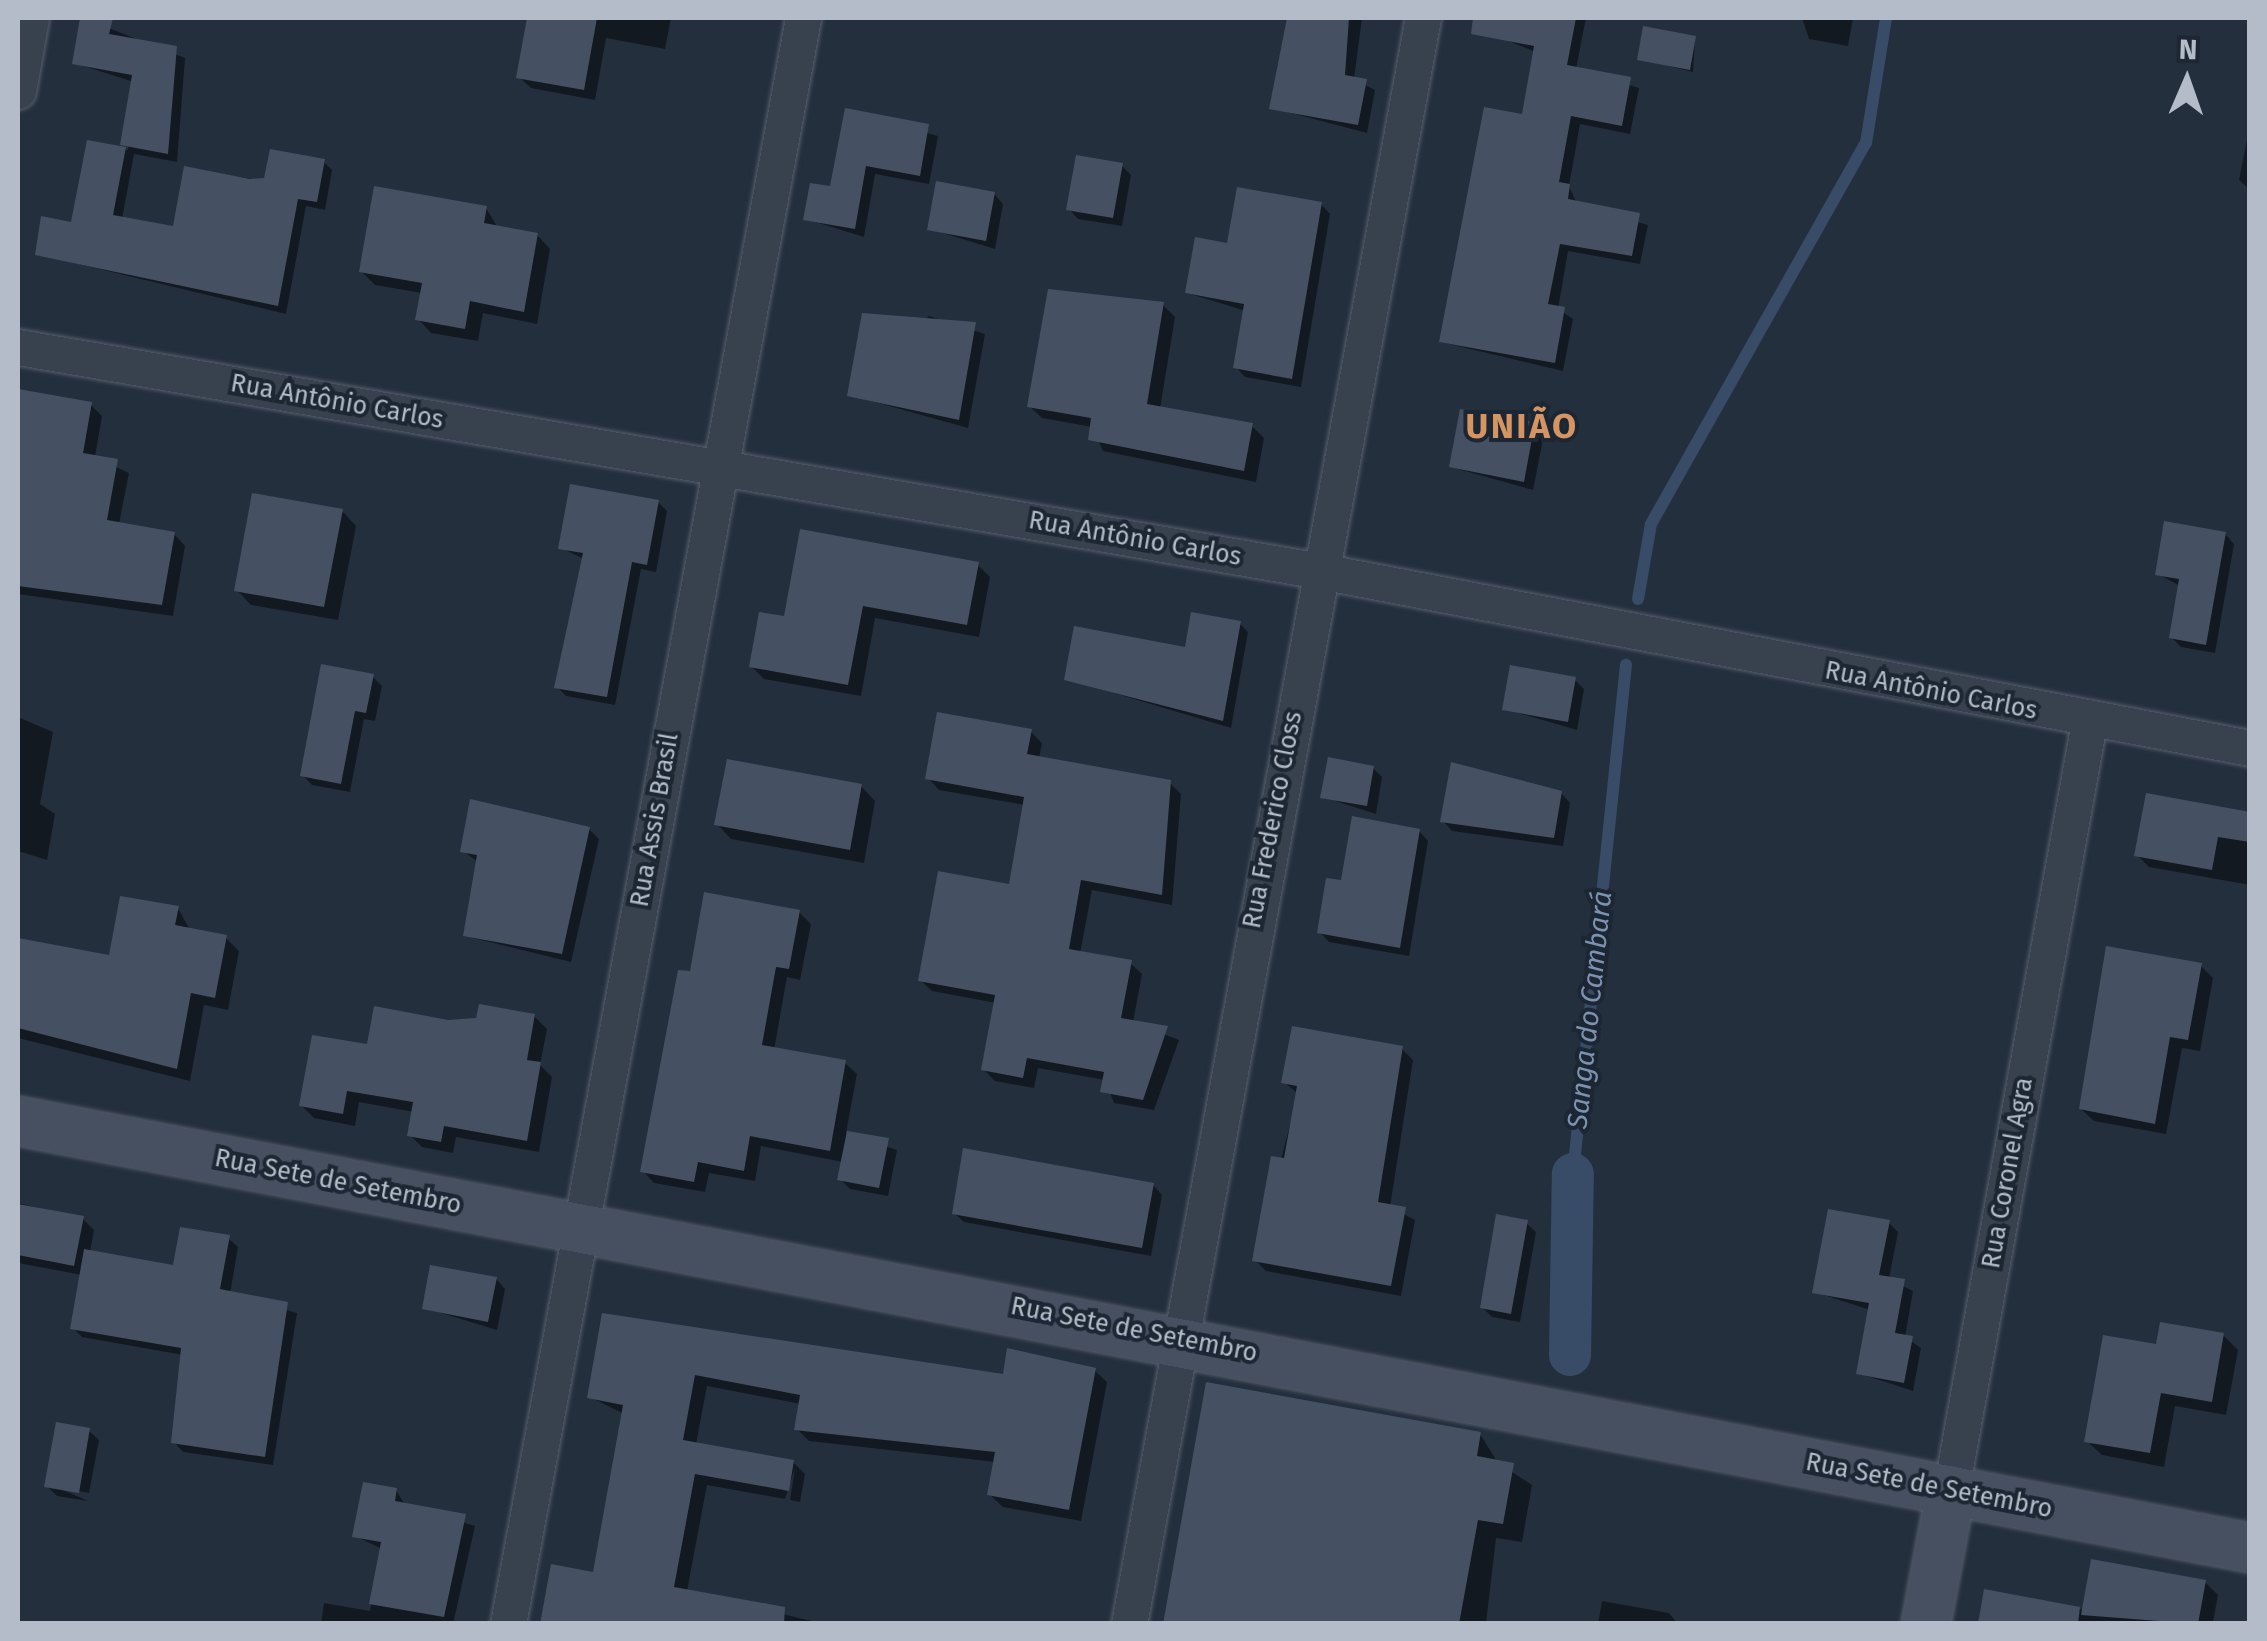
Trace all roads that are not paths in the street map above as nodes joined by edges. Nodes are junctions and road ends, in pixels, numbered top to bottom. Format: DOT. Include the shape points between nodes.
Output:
graph roads {
  1 [pos="31,18"];
  2 [pos="803,18"];
  3 [pos="1423,18"];
  4 [pos="18,91"];
  5 [pos="18,348"];
  6 [pos="718,466"];
  7 [pos="1320,570"];
  8 [pos="2089,722"];
  9 [pos="2250,748"];
  10 [pos="18,1121"];
  11 [pos="581,1229"];
  12 [pos="1176,1338"];
  13 [pos="1951,1490"];
  14 [pos="2250,1548"];
  15 [pos="508,1624"];
  16 [pos="1129,1624"];
  17 [pos="1926,1624"];
  1 -- 4 [label="street"];
  2 -- 6 [label="street, Rua Assis Brasil"];
  3 -- 7 [label="street, Rua Frederico Closs"];
  5 -- 6 [label="street, Rua Antônio Carlos"];
  6 -- 7 [label="street, Rua Antônio Carlos"];
  6 -- 11 [label="street, Rua Assis Brasil"];
  7 -- 8 [label="street, Rua Antônio Carlos"];
  7 -- 12 [label="street, Rua Frederico Closs"];
  8 -- 9 [label="street, Rua Antônio Carlos"];
  8 -- 13 [label="street, Rua Coronel Agra"];
  10 -- 11 [label="street, Rua Sete de Setembro"];
  11 -- 12 [label="street, Rua Sete de Setembro"];
  11 -- 15 [label="street, Rua Assis Brasil"];
  12 -- 13 [label="street, Rua Sete de Setembro"];
  12 -- 16 [label="street, Rua Frederico Closs"];
  13 -- 14 [label="street, Rua Sete de Setembro"];
  13 -- 17 [label="street, Rua Coronel Agra"];
}
